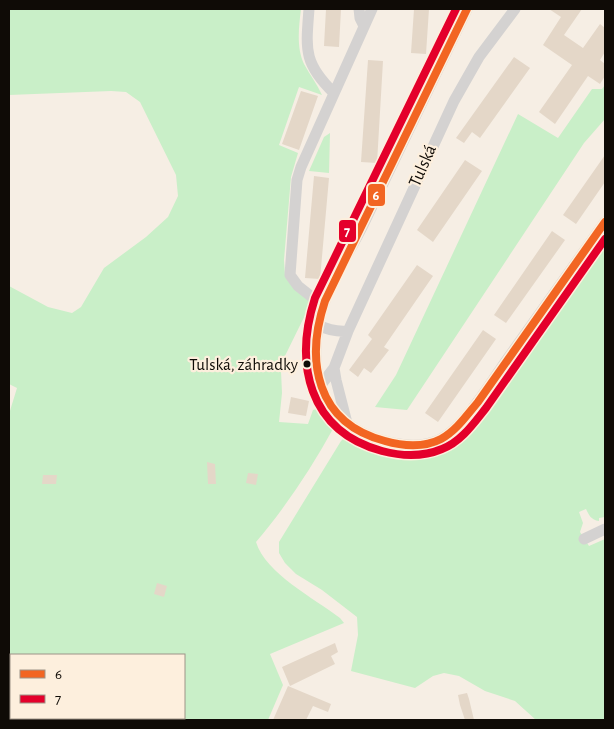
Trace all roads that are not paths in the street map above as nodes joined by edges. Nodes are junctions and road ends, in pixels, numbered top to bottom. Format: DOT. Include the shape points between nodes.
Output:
graph roads {
  1 [pos="309,9"];
  2 [pos="359,9"];
  3 [pos="372,9"];
  4 [pos="467,9"];
  5 [pos="515,9"];
  6 [pos="364,26"];
  7 [pos="334,93"];
  8 [pos="605,222"];
  9 [pos="322,305"];
  10 [pos="318,325"];
  11 [pos="348,331"];
  12 [pos="334,368"];
  13 [pos="320,386"];
  14 [pos="347,423"];
  15 [pos="605,529"];
  16 [pos="584,539"];
  1 -- 7 [label="street" via="307,42 310,62 320,80"];
  2 -- 6 [label="street"];
  3 -- 6 [label="street"];
  4 -- 9 [label="street, Tulská"];
  5 -- 11 [label="street, Tulská" via="479,57 454,101"];
  6 -- 7 [label="street"];
  7 -- 9 [label="street" via="299,173 290,268 290,275 298,286"];
  8 -- 14 [label="street, Tulská" via="478,401 450,433 429,443 404,444 370,437"];
  9 -- 10 [label="street, Tulská"];
  10 -- 11 [label="street" via="328,330"];
  10 -- 13 [label="street, Tulská" via="316,365"];
  11 -- 12 [label="street, Tulská"];
  12 -- 13 [label="street, Tulská"];
  12 -- 14 [label="street"];
  13 -- 14 [label="street, Tulská" via="330,406"];
  15 -- 16 [label="street"];
}
